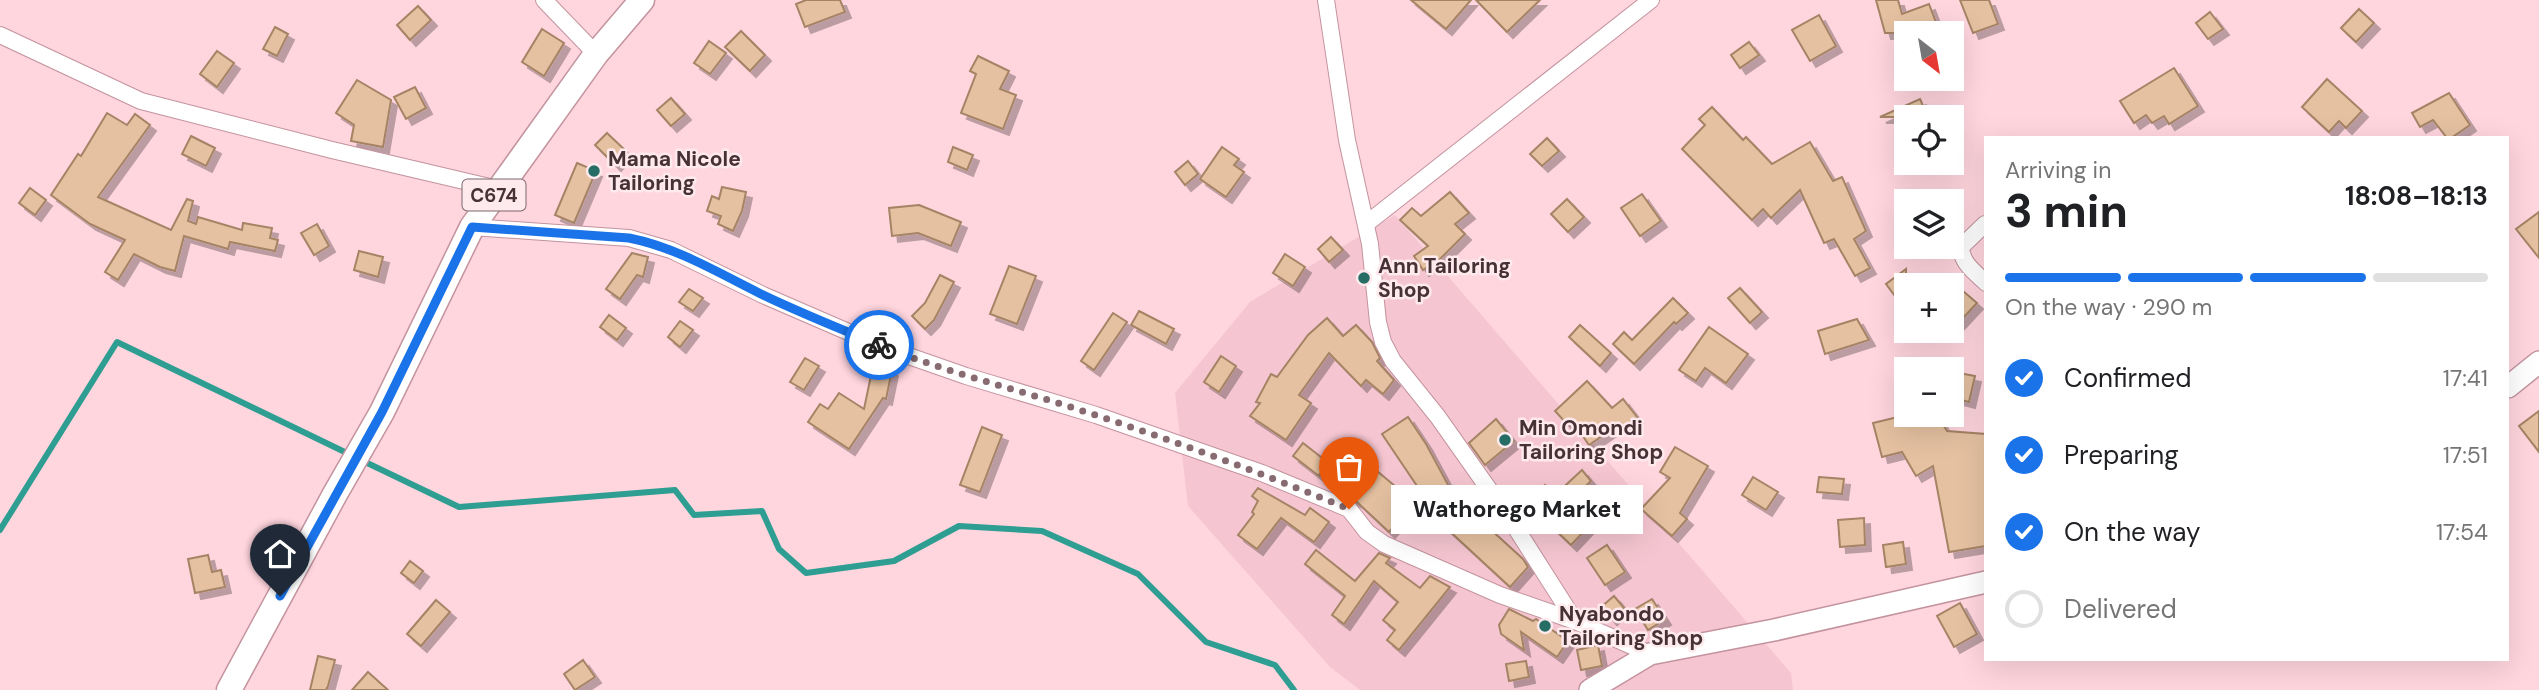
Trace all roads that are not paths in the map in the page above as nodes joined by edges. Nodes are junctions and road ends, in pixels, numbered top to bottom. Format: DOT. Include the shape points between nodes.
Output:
graph roads {
  1 [pos="544,0"];
  2 [pos="642,0"];
  3 [pos="1326,0"];
  4 [pos="1651,0"];
  5 [pos="0,35"];
  6 [pos="596,54"];
  7 [pos="485,208"];
  8 [pos="1366,224"];
  9 [pos="1984,225"];
  10 [pos="1984,281"];
  11 [pos="2539,362"];
  12 [pos="2509,386"];
  13 [pos="1984,582"];
  14 [pos="1575,621"];
  15 [pos="1650,654"];
  16 [pos="229,690"];
  17 [pos="1590,690"];
  1 -- 6 [label="street"];
  2 -- 6 [label="main road, C674"];
  3 -- 8 [label="street" via="1347,140"];
  4 -- 8 [label="street"];
  5 -- 7 [label="street" via="141,101 332,150"];
  6 -- 7 [label="main road, C674"];
  7 -- 14 [label="street" via="504,229 629,238 671,250 883,346 1262,473 1349,509 1367,532 1384,544 1500,595"];
  7 -- 16 [label="main road, C674" via="382,412"];
  8 -- 14 [label="street" via="1378,322 1393,361 1513,523"];
  9 -- 10 [label="street" via="1961,247 1961,255"];
  11 -- 12 [label="street"];
  13 -- 15 [label="street"];
  14 -- 15 [label="street"];
  15 -- 17 [label="street"];
}
